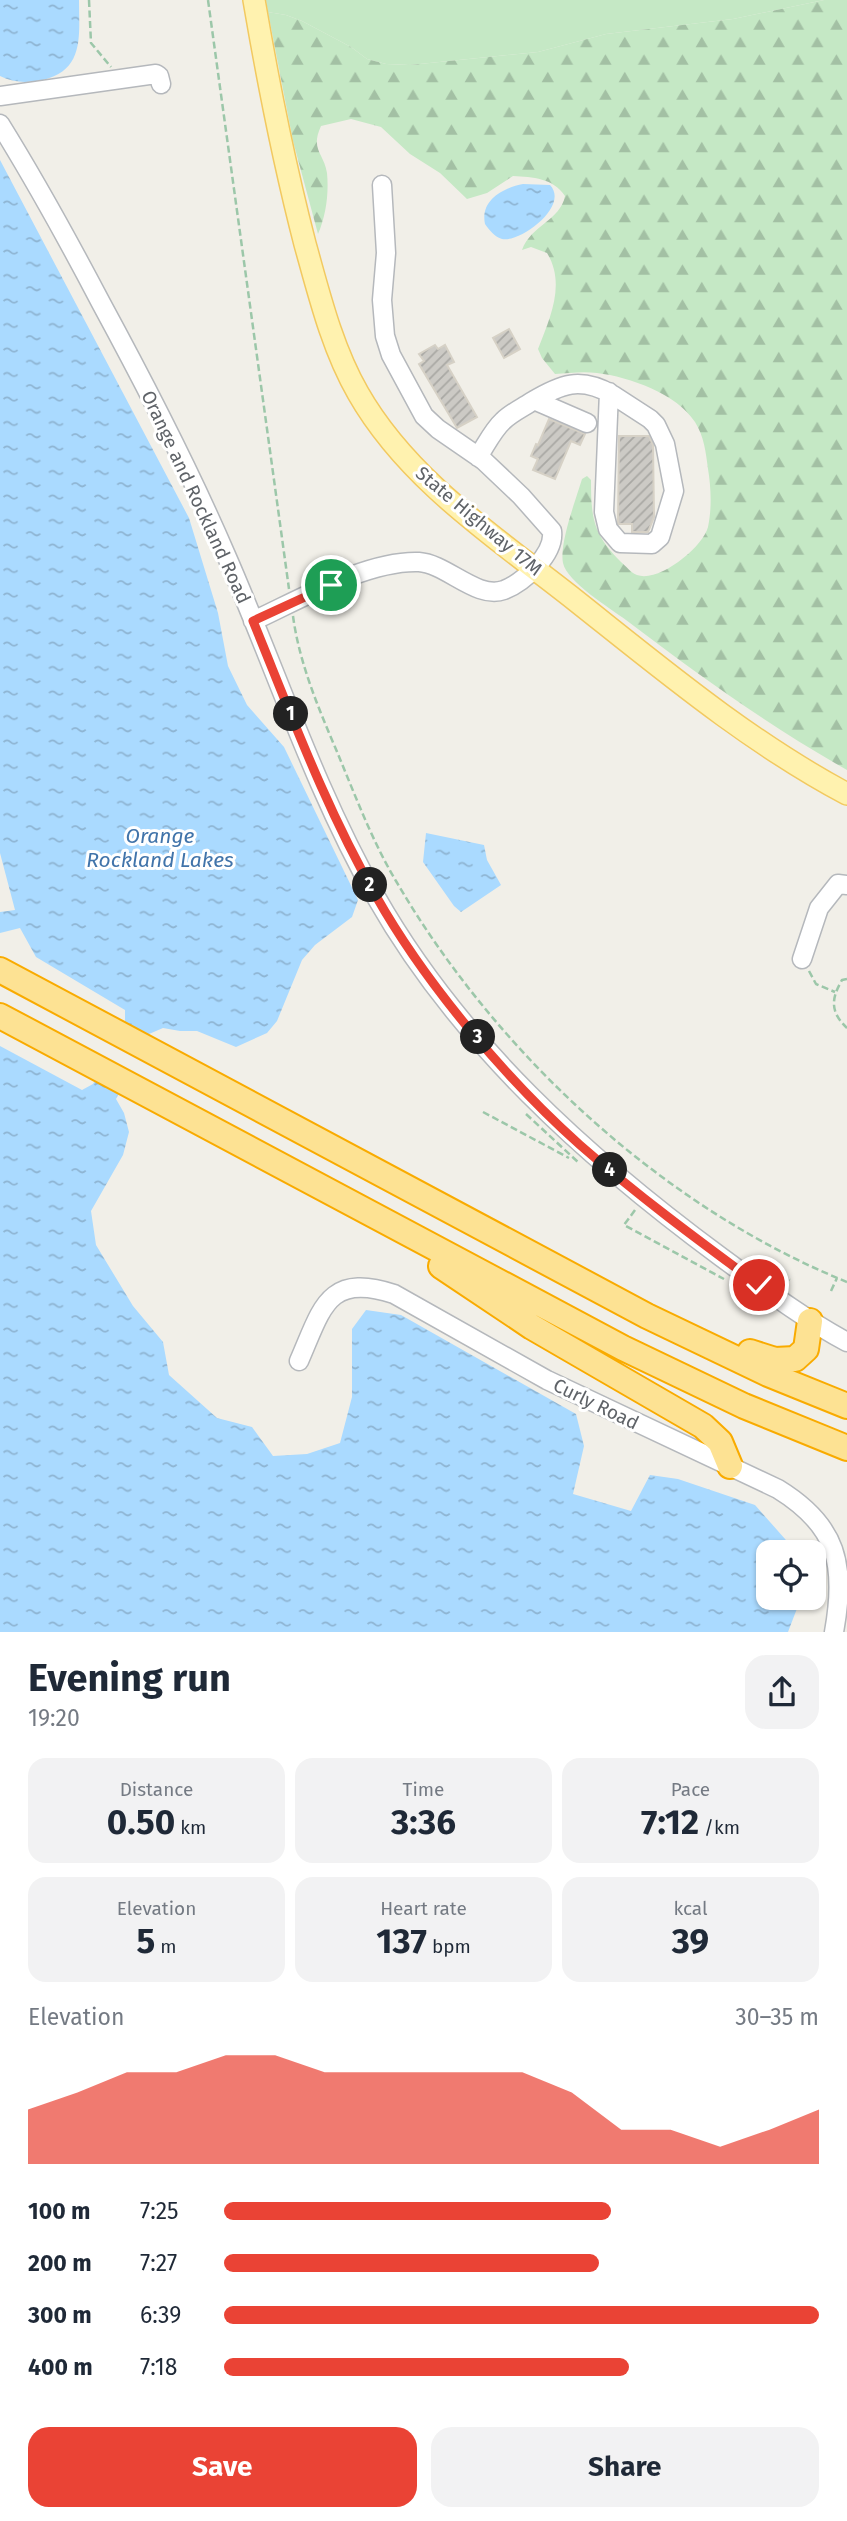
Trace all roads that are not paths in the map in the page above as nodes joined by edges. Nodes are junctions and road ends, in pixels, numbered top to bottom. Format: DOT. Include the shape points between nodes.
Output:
graph roads {
  1 [pos="254,0"];
  2 [pos="161,83"];
  3 [pos="0,96"];
  4 [pos="0,124"];
  5 [pos="382,185"];
  6 [pos="609,392"];
  7 [pos="534,400"];
  8 [pos="587,423"];
  9 [pos="478,457"];
  10 [pos="534,568"];
  11 [pos="253,621"];
  12 [pos="847,794"];
  13 [pos="847,885"];
  14 [pos="802,959"];
  15 [pos="0,970"];
  16 [pos="0,1016"];
  17 [pos="324,1189"];
  18 [pos="552,1266"];
  19 [pos="810,1321"];
  20 [pos="847,1342"];
  21 [pos="299,1361"];
  22 [pos="847,1406"];
  23 [pos="847,1448"];
  24 [pos="730,1466"];
  25 [pos="834,1632"];
  1 -- 10 [label="main road, State Highway 17M" via="284,162 314,278 357,392 383,432 429,483"];
  2 -- 3 [label="street" via="156,75"];
  4 -- 11 [label="street, Orange and Rockland Road" via="158,408"];
  5 -- 9 [label="street" via="386,253 382,300 387,344 424,416"];
  6 -- 6 [label="street" via="650,419 665,444 674,491 660,537 652,544 620,544 608,528 604,505"];
  6 -- 7 [label="street" via="591,385 566,384"];
  7 -- 8 [label="street"];
  7 -- 9 [label="street" via="504,420"];
  9 -- 10 [label="street" via="552,531 550,547"];
  10 -- 11 [label="street" via="504,590 491,592 431,565 388,566 344,579"];
  10 -- 12 [label="main road, State Highway 17M" via="758,740"];
  11 -- 19 [label="street, Orange and Rockland Road" via="351,850 392,923 454,1009 514,1079 579,1144 676,1223"];
  13 -- 14 [label="street" via="838,884 819,908"];
  15 -- 18 [label="highway"];
  16 -- 17 [label="highway"];
  17 -- 23 [label="highway" via="653,1363"];
  17 -- 24 [label="highway" via="513,1315 703,1426 720,1442"];
  18 -- 19 [label="highway" via="775,1360 795,1359 803,1353"];
  18 -- 22 [label="highway" via="686,1336"];
  19 -- 20 [label="street, Orange and Rockland Road"];
  21 -- 24 [label="street, Curly Road" via="324,1306 352,1287 372,1287 394,1294 547,1380"];
  24 -- 25 [label="street, Curly Road" via="801,1503 818,1521 838,1565"];
}
